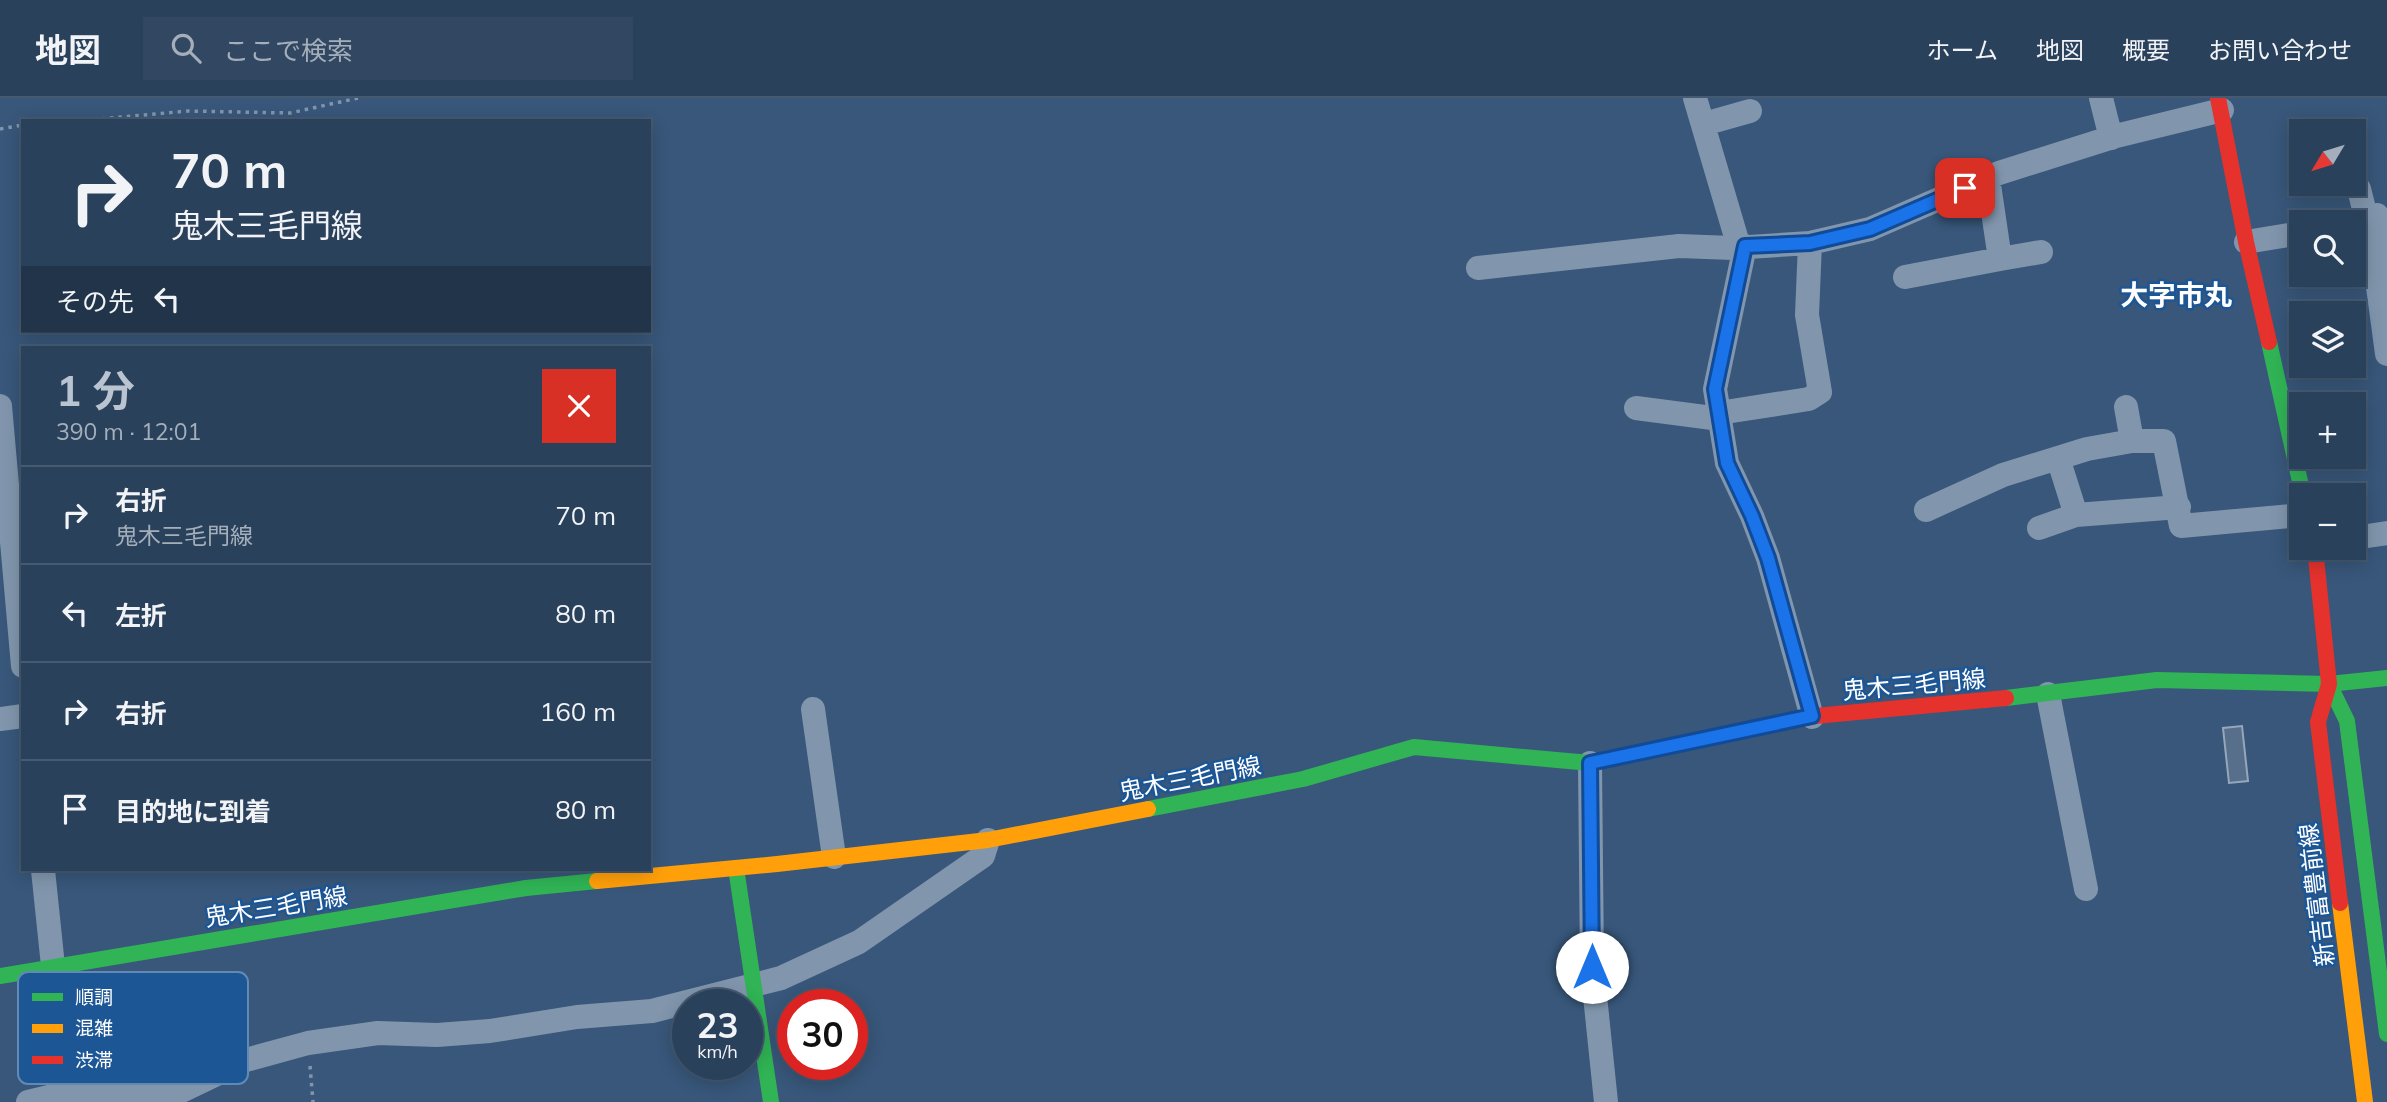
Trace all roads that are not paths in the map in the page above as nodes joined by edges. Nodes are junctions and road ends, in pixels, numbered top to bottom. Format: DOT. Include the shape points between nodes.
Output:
graph roads {
  1 [pos="1695,98"];
  2 [pos="2101,98"];
  3 [pos="2220,104"];
  4 [pos="1750,111"];
  5 [pos="1704,124"];
  6 [pos="2111,138"];
  7 [pos="1988,178"];
  8 [pos="2362,196"];
  9 [pos="2371,217"];
  10 [pos="2289,235"];
  11 [pos="2246,242"];
  12 [pos="1810,243"];
  13 [pos="1742,247"];
  14 [pos="2041,252"];
  15 [pos="2000,259"];
  16 [pos="1478,268"];
  17 [pos="1905,277"];
  18 [pos="2387,354"];
  19 [pos="0,406"];
  20 [pos="2126,407"];
  21 [pos="1636,408"];
  22 [pos="1720,416"];
  23 [pos="2132,441"];
  24 [pos="2057,458"];
  25 [pos="2300,483"];
  26 [pos="2179,507"];
  27 [pos="1926,510"];
  28 [pos="2076,515"];
  29 [pos="2289,515"];
  30 [pos="2039,528"];
  31 [pos="2387,533"];
  32 [pos="2366,536"];
  33 [pos="2316,560"];
  34 [pos="21,643"];
  35 [pos="2387,678"];
  36 [pos="2329,684"];
  37 [pos="2048,694"];
  38 [pos="813,709"];
  39 [pos="21,716"];
  40 [pos="1812,716"];
  41 [pos="0,719"];
  42 [pos="1590,763"];
  43 [pos="988,840"];
  44 [pos="834,857"];
  45 [pos="736,868"];
  46 [pos="43,871"];
  47 [pos="2086,889"];
  48 [pos="53,966"];
  49 [pos="21,972"];
  50 [pos="54,972"];
  51 [pos="18,973"];
  52 [pos="0,976"];
  53 [pos="753,983"];
  54 [pos="2387,1034"];
  55 [pos="248,1059"];
  56 [pos="73,1084"];
  57 [pos="196,1084"];
  58 [pos="74,1091"];
  59 [pos="27,1102"];
  60 [pos="771,1102"];
  61 [pos="1606,1102"];
  62 [pos="2365,1102"];
  1 -- 5 [label="street"];
  2 -- 6 [label="street"];
  3 -- 6 [label="street"];
  3 -- 11 [label="main road"];
  4 -- 5 [label="street"];
  5 -- 13 [label="street"];
  6 -- 7 [label="street"];
  7 -- 12 [label="street" via="1870,229"];
  7 -- 15 [label="street"];
  8 -- 9 [label="street"];
  9 -- 18 [label="street"];
  10 -- 11 [label="street"];
  11 -- 25 [label="main road"];
  12 -- 13 [label="street"];
  12 -- 22 [label="street" via="1807,315 1820,392 1809,399"];
  13 -- 16 [label="street" via="1678,246"];
  13 -- 22 [label="street" via="1715,389"];
  14 -- 15 [label="street"];
  15 -- 17 [label="street"];
  19 -- 34 [label="street"];
  20 -- 23 [label="street"];
  21 -- 22 [label="street"];
  22 -- 40 [label="street" via="1727,463 1768,558"];
  23 -- 24 [label="street"];
  23 -- 26 [label="street" via="2164,441"];
  24 -- 27 [label="street" via="2003,475"];
  24 -- 28 [label="street"];
  26 -- 28 [label="street"];
  26 -- 29 [label="street" via="2181,526"];
  28 -- 30 [label="street"];
  31 -- 32 [label="street"];
  33 -- 36 [label="main road, 新吉富豊前線"];
  35 -- 36 [label="main road, 鬼木三毛門線"];
  36 -- 37 [label="main road, 鬼木三毛門線" via="2157,680"];
  36 -- 54 [label="main road, 新吉富豊前線" via="2347,721"];
  36 -- 62 [label="main road, 新吉富豊前線" via="2318,722"];
  37 -- 40 [label="main road, 鬼木三毛門線"];
  37 -- 47 [label="street"];
  38 -- 44 [label="street"];
  39 -- 41 [label="street"];
  40 -- 42 [label="main road, 鬼木三毛門線"];
  42 -- 43 [label="main road, 鬼木三毛門線" via="1414,747 1303,779"];
  42 -- 61 [label="street" via="1592,967"];
  43 -- 44 [label="main road, 鬼木三毛門線"];
  43 -- 53 [label="street" via="983,856 859,942 782,978"];
  44 -- 45 [label="main road, 鬼木三毛門線"];
  45 -- 48 [label="main road, 鬼木三毛門線" via="526,888"];
  45 -- 53 [label="main road"];
  46 -- 48 [label="street"];
  48 -- 49 [label="main road, 鬼木三毛門線"];
  48 -- 50 [label="street"];
  51 -- 52 [label="main road, 鬼木三毛門線"];
  53 -- 55 [label="street" via="652,1011 490,1031 379,1033 307,1043"];
  53 -- 60 [label="main road"];
  56 -- 58 [label="street"];
  57 -- 58 [label="street" via="171,1096"];
  58 -- 59 [label="street"];
}
